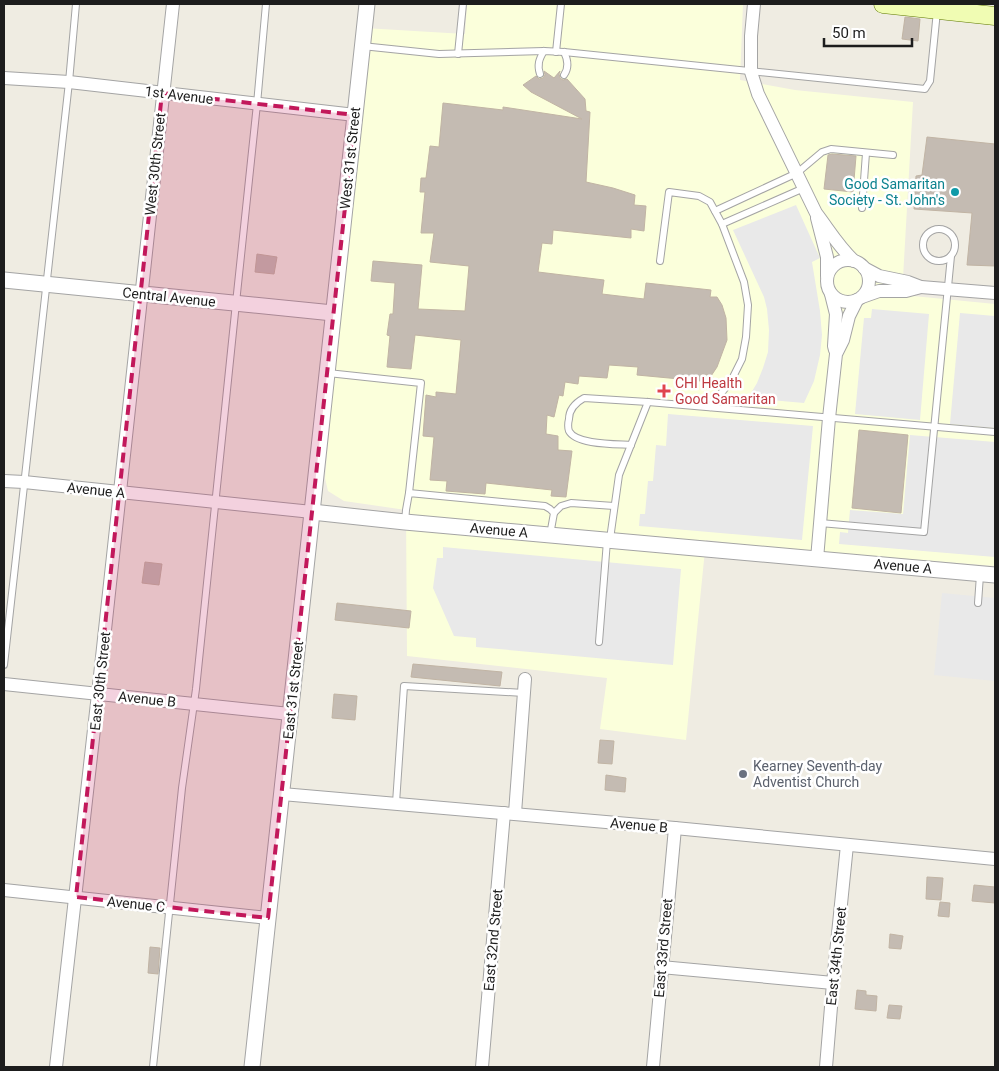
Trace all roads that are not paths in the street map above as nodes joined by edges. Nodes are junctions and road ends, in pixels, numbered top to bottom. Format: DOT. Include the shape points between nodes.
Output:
graph roads {
  1 [pos="76,4"];
  2 [pos="173,4"];
  3 [pos="266,4"];
  4 [pos="367,4"];
  5 [pos="462,4"];
  6 [pos="561,4"];
  7 [pos="754,4"];
  8 [pos="883,4"];
  9 [pos="937,10"];
  10 [pos="995,16"];
  11 [pos="362,46"];
  12 [pos="544,52"];
  13 [pos="556,52"];
  14 [pos="564,52"];
  15 [pos="458,54"];
  16 [pos="751,72"];
  17 [pos="540,74"];
  18 [pos="564,75"];
  19 [pos="4,78"];
  20 [pos="69,82"];
  21 [pos="162,93"];
  22 [pos="257,104"];
  23 [pos="355,116"];
  24 [pos="866,152"];
  25 [pos="893,155"];
  26 [pos="796,173"];
  27 [pos="804,188"];
  28 [pos="862,208"];
  29 [pos="715,211"];
  30 [pos="816,213"];
  31 [pos="722,224"];
  32 [pos="951,256"];
  33 [pos="660,261"];
  34 [pos="859,265"];
  35 [pos="827,277"];
  36 [pos="4,280"];
  37 [pos="46,284"];
  38 [pos="921,287"];
  39 [pos="947,290"];
  40 [pos="995,293"];
  41 [pos="142,294"];
  42 [pos="831,294"];
  43 [pos="859,298"];
  44 [pos="236,303"];
  45 [pos="333,313"];
  46 [pos="836,354"];
  47 [pos="327,373"];
  48 [pos="648,402"];
  49 [pos="710,407"];
  50 [pos="829,418"];
  51 [pos="935,427"];
  52 [pos="995,432"];
  53 [pos="631,445"];
  54 [pos="4,481"];
  55 [pos="24,482"];
  56 [pos="120,492"];
  57 [pos="409,493"];
  58 [pos="216,502"];
  59 [pos="614,506"];
  60 [pos="312,512"];
  61 [pos="554,513"];
  62 [pos="405,522"];
  63 [pos="820,523"];
  64 [pos="550,535"];
  65 [pos="608,540"];
  66 [pos="817,559"];
  67 [pos="988,574"];
  68 [pos="978,603"];
  69 [pos="599,642"];
  70 [pos="4,665"];
  71 [pos="525,678"];
  72 [pos="4,684"];
  73 [pos="524,693"];
  74 [pos="98,694"];
  75 [pos="194,704"];
  76 [pos="290,714"];
  77 [pos="282,794"];
  78 [pos="396,803"];
  79 [pos="509,813"];
  80 [pos="674,828"];
  81 [pos="847,844"];
  82 [pos="995,859"];
  83 [pos="4,890"];
  84 [pos="76,897"];
  85 [pos="170,907"];
  86 [pos="268,918"];
  87 [pos="661,967"];
  88 [pos="833,983"];
  89 [pos="56,1067"];
  90 [pos="153,1067"];
  91 [pos="252,1067"];
  92 [pos="482,1067"];
  93 [pos="653,1067"];
  94 [pos="826,1067"];
  1 -- 20 [label="lane"];
  2 -- 21 [label="street, West 30th Street"];
  3 -- 22 [label="lane"];
  4 -- 11 [label="street, West 31st Street"];
  5 -- 15 [label="lane"];
  6 -- 13 [label="lane"];
  7 -- 16 [label="street"];
  8 -- 9 [label="main road"];
  9 -- 10 [label="main road"];
  9 -- 16 [label="lane" via="930,81 926,88"];
  11 -- 15 [label="lane"];
  11 -- 23 [label="street, West 31st Street"];
  12 -- 13 [label="lane"];
  12 -- 15 [label="lane"];
  12 -- 17 [label="lane" via="538,64"];
  13 -- 14 [label="lane"];
  14 -- 16 [label="lane"];
  14 -- 18 [label="lane" via="568,69"];
  16 -- 26 [label="street" via="758,94"];
  19 -- 20 [label="street, 1st Avenue"];
  20 -- 21 [label="street, 1st Avenue"];
  20 -- 37 [label="lane"];
  21 -- 22 [label="street, 1st Avenue"];
  21 -- 41 [label="street, West 30th Street"];
  22 -- 23 [label="street, 1st Avenue"];
  22 -- 44 [label="lane"];
  23 -- 45 [label="street, West 31st Street"];
  24 -- 25 [label="lane"];
  24 -- 26 [label="lane" via="831,149 822,152"];
  24 -- 28 [label="lane"];
  26 -- 27 [label="street"];
  26 -- 29 [label="lane"];
  27 -- 30 [label="street"];
  27 -- 31 [label="lane"];
  29 -- 31 [label="lane"];
  29 -- 33 [label="lane" via="710,202 699,196 669,192"];
  30 -- 34 [label="street" via="837,244"];
  30 -- 35 [label="street" via="827,257"];
  31 -- 49 [label="lane" via="744,282 748,305 746,337 742,359 732,381"];
  32 -- 32 [label="lane" via="955,246 949,233 940,229 930,232 924,240 927,255 941,261"];
  32 -- 39 [label="lane"];
  34 -- 35 [label="street" via="845,261 837,263"];
  34 -- 38 [label="street" via="879,276"];
  34 -- 43 [label="street" via="866,272 868,281 867,290"];
  35 -- 42 [label="street"];
  36 -- 37 [label="street, Central Avenue"];
  37 -- 41 [label="street, Central Avenue"];
  37 -- 55 [label="lane"];
  38 -- 39 [label="street"];
  38 -- 43 [label="street" via="906,291 880,291"];
  39 -- 40 [label="street"];
  39 -- 51 [label="lane"];
  41 -- 44 [label="street, Central Avenue"];
  41 -- 56 [label="street, East 30th Street"];
  42 -- 43 [label="street" via="846,302"];
  42 -- 46 [label="street" via="836,314"];
  43 -- 46 [label="street"];
  44 -- 45 [label="street, Central Avenue"];
  44 -- 58 [label="lane"];
  45 -- 47 [label="street, East 31st Street"];
  46 -- 50 [label="street"];
  47 -- 57 [label="lane" via="421,383"];
  47 -- 60 [label="street, East 31st Street"];
  48 -- 49 [label="lane"];
  48 -- 53 [label="lane"];
  48 -- 53 [label="lane" via="584,398 572,407 569,414 569,431 574,436 589,442"];
  49 -- 50 [label="lane"];
  50 -- 51 [label="lane"];
  50 -- 63 [label="street"];
  51 -- 52 [label="lane"];
  51 -- 63 [label="lane" via="924,532"];
  53 -- 59 [label="lane" via="618,475"];
  54 -- 55 [label="street, Avenue A"];
  55 -- 56 [label="street, Avenue A"];
  55 -- 70 [label="lane"];
  56 -- 58 [label="street, Avenue A"];
  56 -- 74 [label="street, East 30th Street"];
  57 -- 61 [label="lane" via="544,506"];
  57 -- 62 [label="lane"];
  58 -- 60 [label="street, Avenue A"];
  58 -- 75 [label="lane"];
  59 -- 61 [label="lane" via="571,503"];
  59 -- 65 [label="lane"];
  60 -- 62 [label="street, Avenue A"];
  60 -- 76 [label="street, East 31st Street"];
  61 -- 64 [label="lane"];
  62 -- 64 [label="street, Avenue A"];
  63 -- 66 [label="street"];
  64 -- 65 [label="street, Avenue A"];
  65 -- 66 [label="street, Avenue A"];
  65 -- 69 [label="lane"];
  66 -- 67 [label="street, Avenue A"];
  67 -- 68 [label="lane"];
  71 -- 73 [label="street, East 32nd Street"];
  72 -- 74 [label="street, Avenue B"];
  73 -- 78 [label="lane" via="404,686"];
  73 -- 79 [label="street, East 32nd Street"];
  74 -- 75 [label="street, Avenue B"];
  74 -- 84 [label="street, East 30th Street"];
  75 -- 76 [label="street, Avenue B"];
  75 -- 85 [label="lane"];
  76 -- 77 [label="street, East 31st Street"];
  77 -- 78 [label="street, Avenue B"];
  77 -- 86 [label="street, East 31st Street"];
  78 -- 79 [label="street, Avenue B"];
  79 -- 80 [label="street, Avenue B"];
  79 -- 92 [label="street, East 32nd Street"];
  80 -- 81 [label="street, Avenue B"];
  80 -- 87 [label="street, East 33rd Street"];
  81 -- 82 [label="street, Avenue B"];
  81 -- 88 [label="street, East 34th Street"];
  83 -- 84 [label="street, Avenue C"];
  84 -- 85 [label="street, Avenue C"];
  84 -- 89 [label="street, East 30th Street"];
  85 -- 86 [label="street, Avenue C"];
  85 -- 90 [label="lane"];
  86 -- 91 [label="street, East 31st Street"];
  87 -- 88 [label="street"];
  87 -- 93 [label="street, East 33rd Street"];
  88 -- 94 [label="street, East 34th Street"];
}
